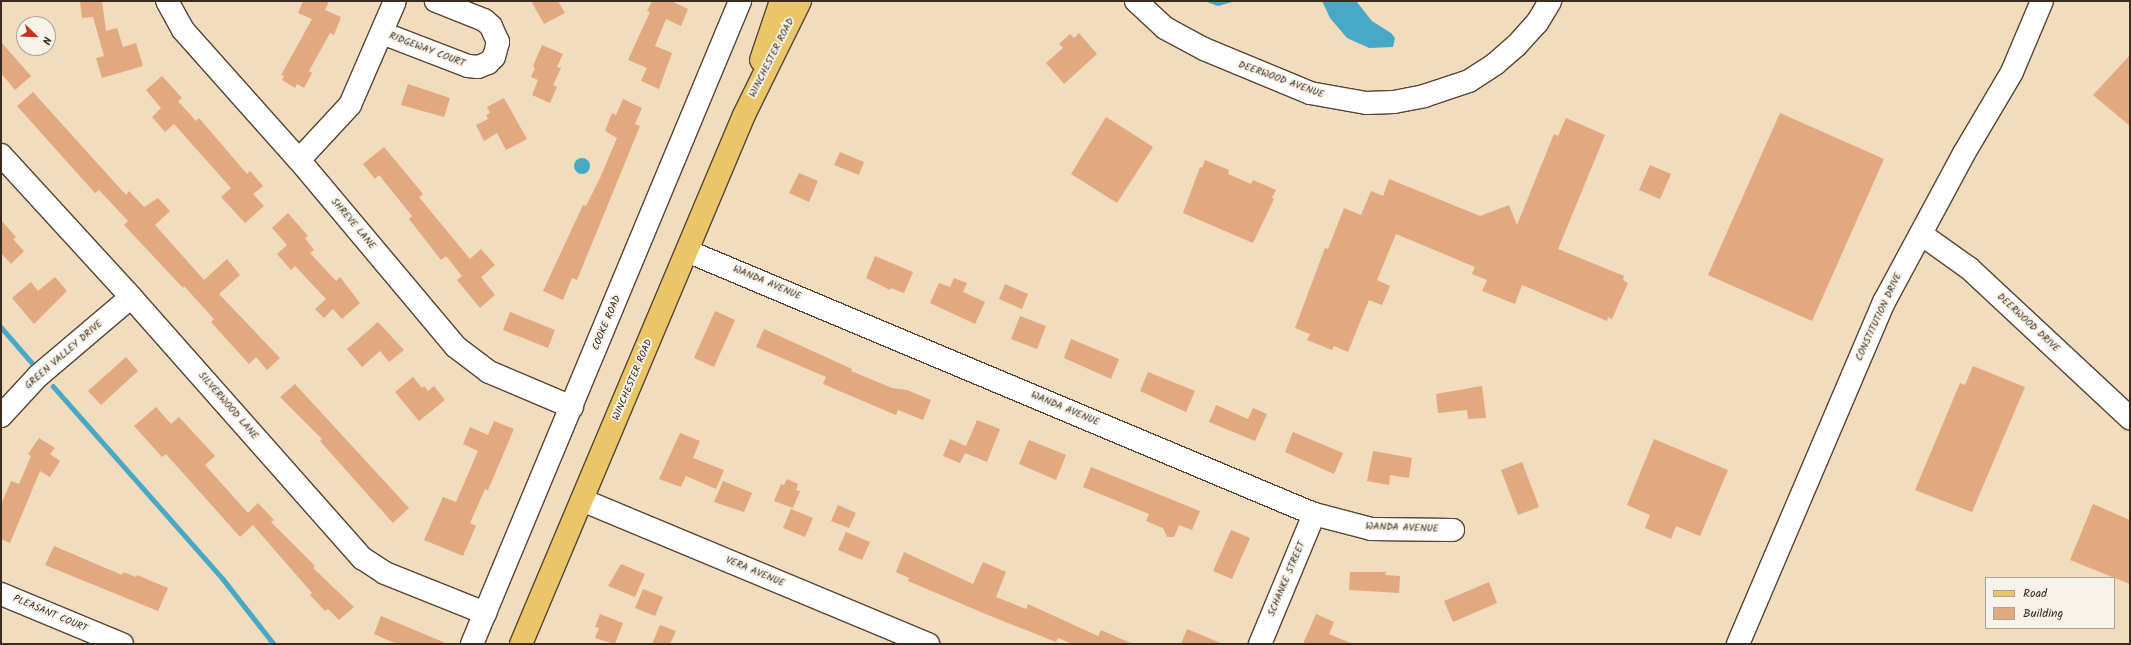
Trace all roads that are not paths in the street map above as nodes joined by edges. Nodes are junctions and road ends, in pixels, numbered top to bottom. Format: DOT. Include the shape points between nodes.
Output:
graph roads {
  1 [pos="167,1"];
  2 [pos="395,1"];
  3 [pos="436,1"];
  4 [pos="740,1"];
  5 [pos="781,1"];
  6 [pos="800,1"];
  7 [pos="1136,1"];
  8 [pos="1550,1"];
  9 [pos="2042,1"];
  10 [pos="382,32"];
  11 [pos="744,115"];
  12 [pos="1,155"];
  13 [pos="300,160"];
  14 [pos="1921,234"];
  15 [pos="687,250"];
  16 [pos="131,297"];
  17 [pos="572,407"];
  18 [pos="1,416"];
  19 [pos="2130,418"];
  20 [pos="582,500"];
  21 [pos="1314,514"];
  22 [pos="1452,530"];
  23 [pos="1,594"];
  24 [pos="485,613"];
  25 [pos="122,644"];
  26 [pos="472,644"];
  27 [pos="521,644"];
  28 [pos="928,644"];
  29 [pos="1260,644"];
  30 [pos="1738,644"];
  1 -- 13 [label="street, SHREVE LANE" via="183,30"];
  2 -- 10 [label="street"];
  3 -- 10 [label="street, RIDGEWAY COURT" via="484,20 491,26 498,42 494,57 488,63 478,67 468,66"];
  4 -- 17 [label="street, COOKE ROAD"];
  5 -- 11 [label="main road, WINCHESTER ROAD"];
  6 -- 11 [label="main road, WINCHESTER ROAD"];
  7 -- 8 [label="street, DEERWOOD AVENUE" via="1165,28 1204,49 1310,93 1366,103 1394,102 1424,96 1469,80 1495,64 1516,46 1537,23"];
  9 -- 14 [label="street, CONSTITUTION DRIVE" via="2012,72"];
  10 -- 13 [label="street" via="350,105"];
  11 -- 15 [label="main road, WINCHESTER ROAD"];
  12 -- 16 [label="street, SILVERWOOD LANE"];
  13 -- 17 [label="street, SHREVE LANE" via="466,356 501,378"];
  14 -- 19 [label="street, DEERWOOD DRIVE" via="1970,269"];
  14 -- 30 [label="street, CONSTITUTION DRIVE" via="1884,302"];
  15 -- 20 [label="main road, WINCHESTER ROAD"];
  15 -- 21 [label="street, WANDA AVENUE"];
  16 -- 18 [label="street, GREEN VALLEY DRIVE" via="38,376"];
  16 -- 24 [label="street, SILVERWOOD LANE" via="362,558 385,572"];
  17 -- 24 [label="street, COOKE ROAD"];
  20 -- 27 [label="main road, WINCHESTER ROAD"];
  20 -- 28 [label="street, VERA AVENUE"];
  21 -- 22 [label="street, WANDA AVENUE" via="1371,529"];
  21 -- 29 [label="street, SCHANKE STREET"];
  23 -- 25 [label="street, PLEASANT COURT"];
  24 -- 26 [label="street, COOKE ROAD"];
}
